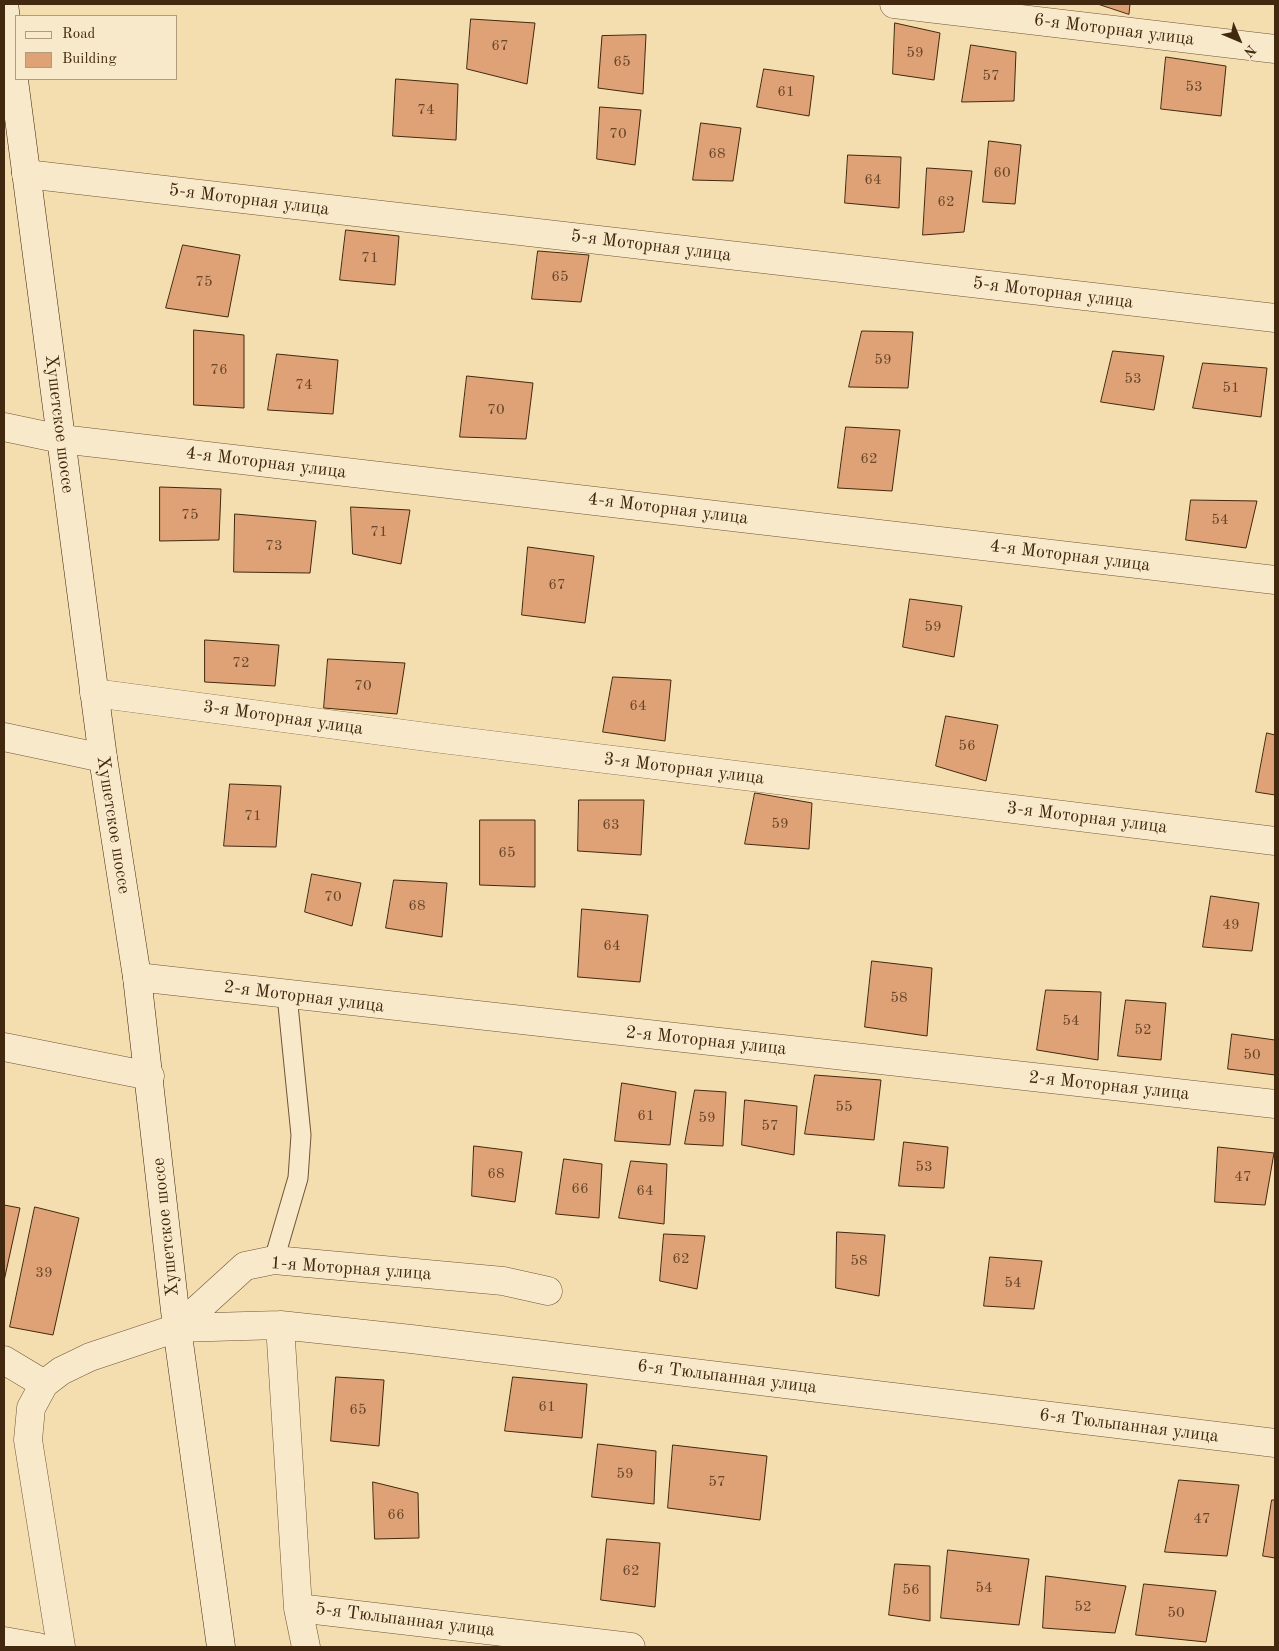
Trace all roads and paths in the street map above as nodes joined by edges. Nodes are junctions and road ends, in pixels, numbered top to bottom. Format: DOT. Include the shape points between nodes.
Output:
graph roads {
  1 [pos="4,4"];
  2 [pos="894,4"];
  3 [pos="1275,49"];
  4 [pos="26,174"];
  5 [pos="1275,318"];
  6 [pos="4,427"];
  7 [pos="61,439"];
  8 [pos="1275,580"];
  9 [pos="94,693"];
  10 [pos="4,737"];
  11 [pos="102,758"];
  12 [pos="1275,841"];
  13 [pos="137,977"];
  14 [pos="288,995"];
  15 [pos="4,1047"];
  16 [pos="150,1076"];
  17 [pos="1275,1104"];
  18 [pos="274,1260"];
  19 [pos="548,1291"];
  20 [pos="280,1325"];
  21 [pos="177,1328"];
  22 [pos="4,1360"];
  23 [pos="44,1384"];
  24 [pos="1275,1444"];
  25 [pos="298,1608"];
  26 [pos="4,1641"];
  27 [pos="38,1647"];
  28 [pos="61,1647"];
  29 [pos="221,1647"];
  30 [pos="306,1647"];
  31 [pos="631,1647"];
  1 -- 4 [label="street, Хушетское шоссе"];
  2 -- 3 [label="street, 6-я Моторная улица"];
  4 -- 5 [label="street, 5-я Моторная улица"];
  4 -- 7 [label="street, Хушетское шоссе"];
  6 -- 7 [label="street, 4-я Моторная улица"];
  7 -- 8 [label="street, 4-я Моторная улица"];
  7 -- 9 [label="street, Хушетское шоссе"];
  9 -- 11 [label="street, Хушетское шоссе"];
  9 -- 12 [label="street, 3-я Моторная улица"];
  10 -- 11 [label="street"];
  11 -- 13 [label="street, Хушетское шоссе"];
  13 -- 14 [label="street, 2-я Моторная улица"];
  13 -- 16 [label="street, Хушетское шоссе"];
  14 -- 17 [label="street, 2-я Моторная улица"];
  14 -- 18 [label="lane" via="301,1135 298,1178"];
  15 -- 16 [label="street"];
  16 -- 21 [label="street, Хушетское шоссе"];
  18 -- 19 [label="street, 1-я Моторная улица" via="502,1280"];
  18 -- 21 [label="street, 1-я Моторная улица" via="245,1266"];
  20 -- 21 [label="street, 6-я Тюльпанная улица"];
  20 -- 24 [label="street, 6-я Тюльпанная улица"];
  20 -- 25 [label="street"];
  21 -- 23 [label="street" via="90,1357 61,1371"];
  21 -- 29 [label="street, Хушетское шоссе"];
  22 -- 23 [label="street"];
  23 -- 28 [label="street" via="31,1408 28,1440"];
  25 -- 30 [label="street"];
  25 -- 31 [label="street, 5-я Тюльпанная улица"];
  26 -- 27 [label="street"];
}
